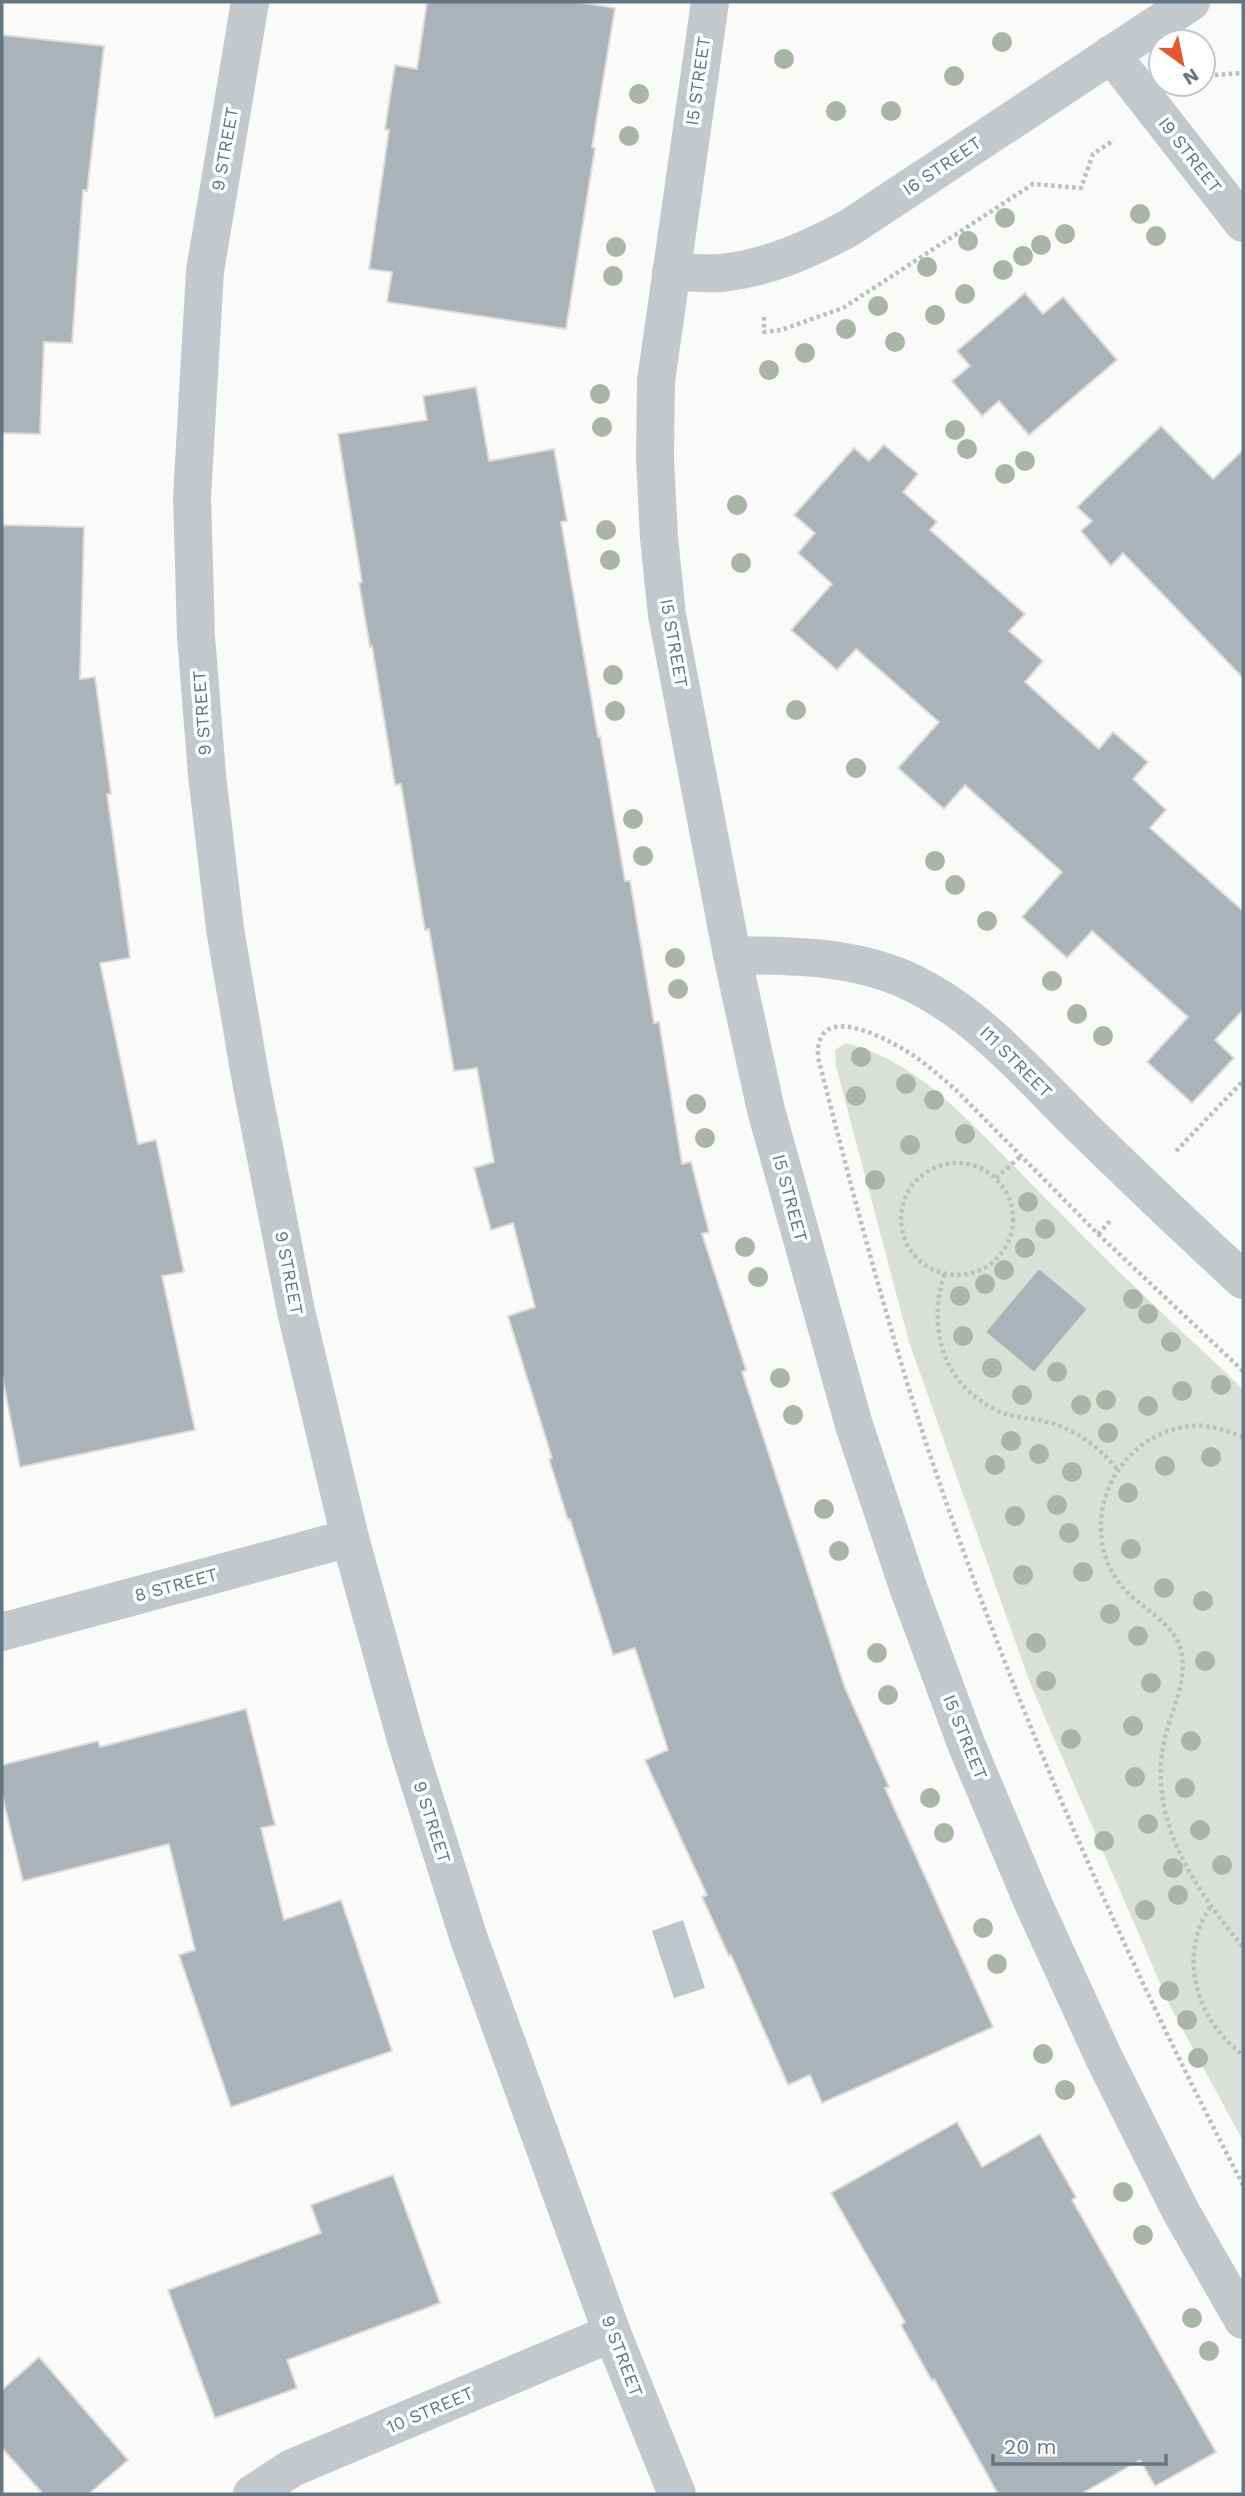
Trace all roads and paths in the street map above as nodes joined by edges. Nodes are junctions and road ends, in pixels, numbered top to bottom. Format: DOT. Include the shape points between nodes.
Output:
graph roads {
  1 [pos="250,2"];
  2 [pos="710,2"];
  3 [pos="1191,2"];
  4 [pos="1111,54"];
  5 [pos="1243,73"];
  6 [pos="1217,75"];
  7 [pos="1158,113"];
  8 [pos="1243,223"];
  9 [pos="764,266"];
  10 [pos="671,272"];
  11 [pos="732,955"];
  12 [pos="1022,1156"];
  13 [pos="996,1178"];
  14 [pos="944,1273"];
  15 [pos="1243,1280"];
  16 [pos="1243,1371"];
  17 [pos="1243,1437"];
  18 [pos="1117,1469"];
  19 [pos="350,1538"];
  20 [pos="2,1632"];
  21 [pos="1210,1907"];
  22 [pos="1243,1947"];
  23 [pos="1243,2054"];
  24 [pos="1243,2185"];
  25 [pos="1243,2320"];
  26 [pos="612,2333"];
  27 [pos="252,2494"];
  28 [pos="677,2494"];
  1 -- 19 [label="street, 9 STREET" via="205,271 192,497 196,636 229,954 296,1311"];
  2 -- 10 [label="street, I5 STREET"];
  3 -- 4 [label="street, I6 STREET"];
  4 -- 7 [label="street, I9 STREET"];
  4 -- 9 [label="street, I6 STREET" via="849,228"];
  5 -- 6 [label="path"];
  7 -- 8 [label="street, I9 STREET"];
  7 -- 9 [label="path" via="1093,154 1081,188 1033,184 843,308 764,332"];
  9 -- 10 [label="street, I6 STREET" via="718,273"];
  10 -- 11 [label="street, I5 STREET" via="656,381 659,538 667,615"];
  11 -- 15 [label="street, I11 STREET" via="811,956 857,964 902,978 944,999 981,1027"];
  11 -- 25 [label="street, I5 STREET" via="766,1110 855,1425 967,1746 1104,2058 1180,2210"];
  12 -- 13 [label="path"];
  12 -- 16 [label="path"];
  12 -- 24 [label="path" via="956,1090 905,1050 845,1025 823,1034 818,1057 851,1190 887,1317 970,1568 1017,1692 1129,1956"];
  13 -- 14 [label="path" via="1013,1215 1001,1254 985,1268 965,1275"];
  13 -- 14 [label="path" via="979,1167 938,1166 920,1176 907,1192 901,1212 902,1233 910,1252 926,1266"];
  14 -- 18 [label="path" via="936,1319 939,1342 960,1383 997,1410 1042,1420 1085,1438"];
  17 -- 18 [label="path" via="1194,1425 1166,1431 1142,1444"];
  18 -- 21 [label="path" via="1100,1515 1102,1543 1110,1570 1127,1592 1172,1630 1180,1649 1181,1684 1161,1754 1164,1807 1190,1876"];
  19 -- 20 [label="street, 8 STREET"];
  19 -- 26 [label="street, 9 STREET" via="405,1740 470,1939"];
  21 -- 22 [label="path"];
  21 -- 23 [label="path" via="1198,1932 1196,1987 1205,2013 1221,2036"];
  26 -- 27 [label="street, 10 STREET" via="292,2468"];
  26 -- 28 [label="street, 9 STREET"];
}
